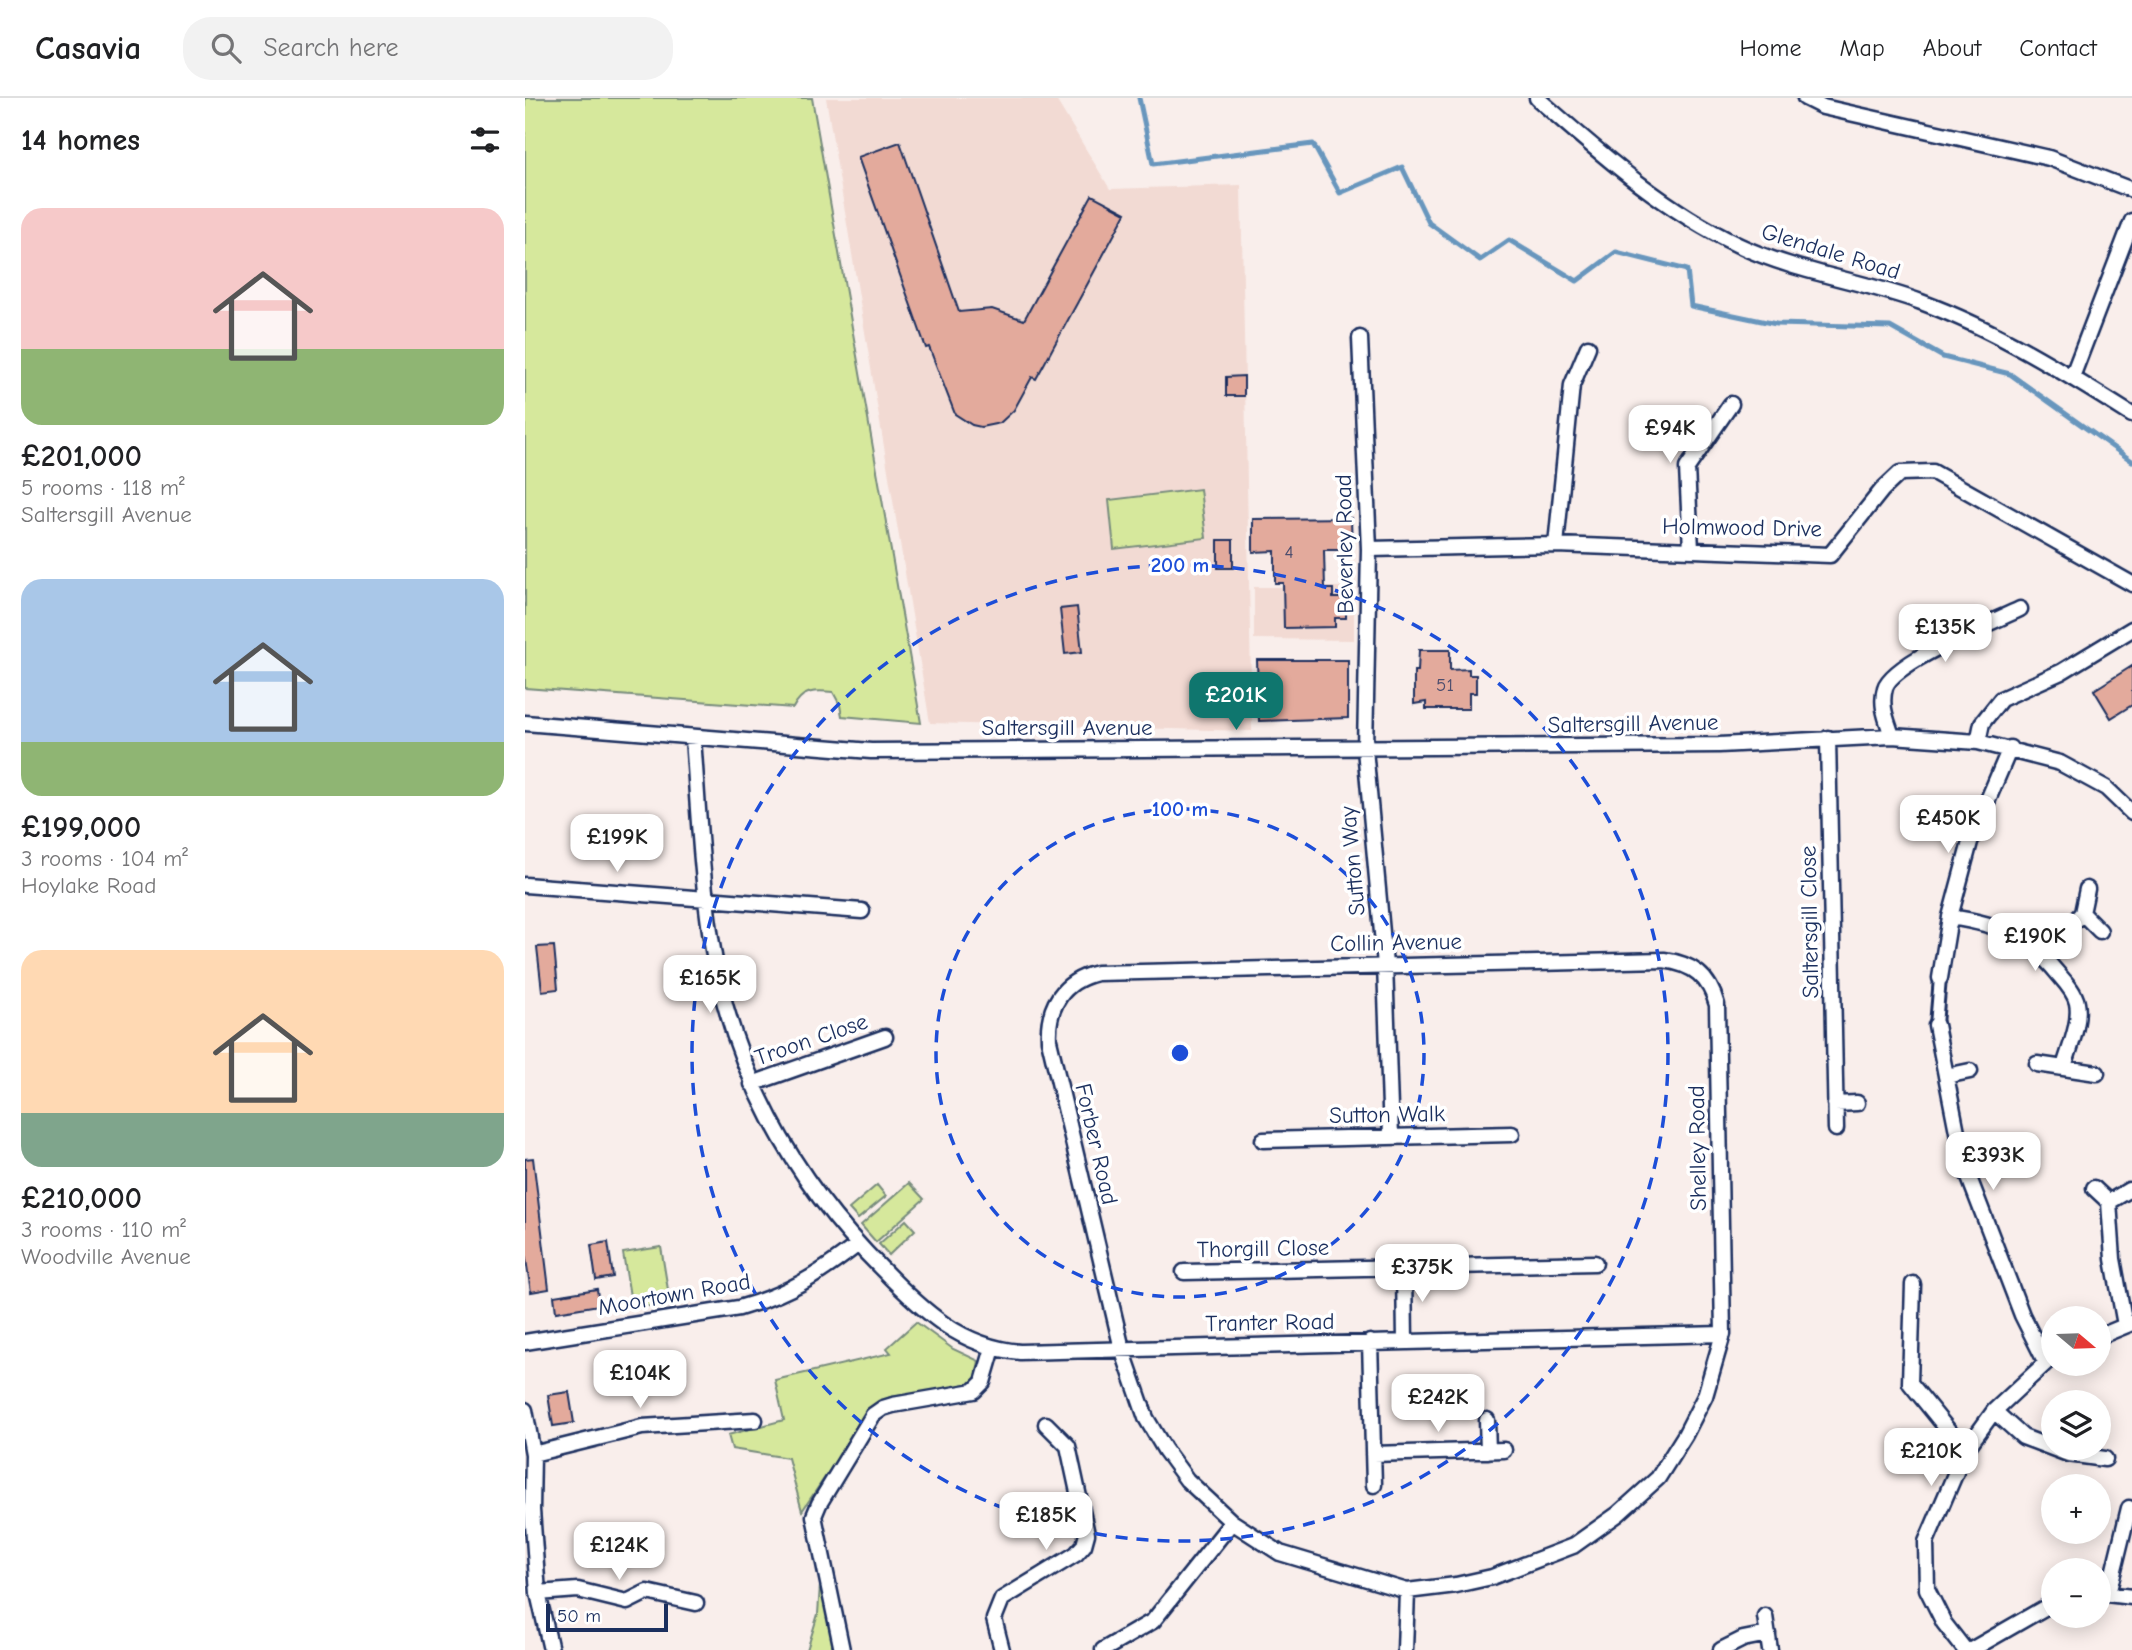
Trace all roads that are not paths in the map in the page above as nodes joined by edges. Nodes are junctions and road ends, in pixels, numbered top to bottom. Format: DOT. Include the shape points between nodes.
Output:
graph roads {
  1 [pos="1537,98"];
  2 [pos="1805,98"];
  3 [pos="2132,190"];
  4 [pos="2132,221"];
  5 [pos="1360,338"];
  6 [pos="1588,347"];
  7 [pos="2072,377"];
  8 [pos="1731,404"];
  9 [pos="2132,415"];
  10 [pos="1556,545"];
  11 [pos="1369,549"];
  12 [pos="1691,549"];
  13 [pos="2132,584"];
  14 [pos="2020,609"];
  15 [pos="2132,629"];
  16 [pos="525,723"];
  17 [pos="1892,736"];
  18 [pos="693,738"];
  19 [pos="1828,738"];
  20 [pos="1978,742"];
  21 [pos="2010,748"];
  22 [pos="1365,749"];
  23 [pos="2132,813"];
  24 [pos="525,885"];
  25 [pos="2087,889"];
  26 [pos="706,897"];
  27 [pos="862,911"];
  28 [pos="2082,913"];
  29 [pos="1949,916"];
  30 [pos="2100,931"];
  31 [pos="2043,955"];
  32 [pos="1385,965"];
  33 [pos="1695,969"];
  34 [pos="1097,972"];
  35 [pos="1940,978"];
  36 [pos="1937,1025"];
  37 [pos="885,1037"];
  38 [pos="2037,1065"];
  39 [pos="2064,1067"];
  40 [pos="1970,1071"];
  41 [pos="2097,1073"];
  42 [pos="1946,1076"];
  43 [pos="752,1084"];
  44 [pos="1857,1103"];
  45 [pos="1835,1104"];
  46 [pos="1836,1129"];
  47 [pos="1512,1134"];
  48 [pos="1391,1136"];
  49 [pos="1263,1140"];
  50 [pos="2094,1188"];
  51 [pos="2129,1190"];
  52 [pos="2109,1202"];
  53 [pos="857,1245"];
  54 [pos="1595,1263"];
  55 [pos="1404,1268"];
  56 [pos="1184,1272"];
  57 [pos="1913,1284"];
  58 [pos="2128,1324"];
  59 [pos="2111,1331"];
  60 [pos="1723,1334"];
  61 [pos="525,1342"];
  62 [pos="1370,1342"];
  63 [pos="1405,1342"];
  64 [pos="2041,1346"];
  65 [pos="993,1348"];
  66 [pos="1122,1349"];
  67 [pos="2041,1367"];
  68 [pos="525,1410"];
  69 [pos="1994,1411"];
  70 [pos="755,1420"];
  71 [pos="1487,1420"];
  72 [pos="1046,1424"];
  73 [pos="2041,1444"];
  74 [pos="1504,1450"];
  75 [pos="1488,1451"];
  76 [pos="1965,1451"];
  77 [pos="533,1454"];
  78 [pos="1373,1454"];
  79 [pos="1374,1485"];
  80 [pos="2129,1508"];
  81 [pos="1232,1522"];
  82 [pos="2111,1568"];
  83 [pos="1407,1591"];
  84 [pos="538,1593"];
  85 [pos="2111,1595"];
  86 [pos="2132,1597"];
  87 [pos="696,1604"];
  88 [pos="2041,1611"];
  89 [pos="1765,1615"];
  90 [pos="1768,1634"];
  91 [pos="551,1650"];
  92 [pos="842,1650"];
  93 [pos="1002,1650"];
  94 [pos="1103,1650"];
  95 [pos="1405,1650"];
  96 [pos="1721,1650"];
  97 [pos="1770,1650"];
  98 [pos="1965,1650"];
  99 [pos="1971,1650"];
  1 -- 7 [label="street, Glendale Road" via="1630,178 1735,244 1776,263 1919,302 2000,335"];
  2 -- 3 [label="street" via="1823,107 2049,158"];
  4 -- 7 [label="street"];
  5 -- 11 [label="street, Beverley Road"];
  6 -- 10 [label="street" via="1573,385"];
  7 -- 9 [label="street, Glendale Road"];
  8 -- 12 [label="street" via="1687,468"];
  10 -- 11 [label="street, Holmwood Drive"];
  10 -- 12 [label="street, Holmwood Drive"];
  11 -- 22 [label="street, Beverley Road"];
  12 -- 13 [label="street, Holmwood Drive" via="1830,555 1900,473 1933,472"];
  14 -- 17 [label="street" via="1905,664 1885,685 1882,708"];
  15 -- 20 [label="street" via="2061,672 2001,699 1982,723"];
  16 -- 18 [label="street, Saltersgill Avenue"];
  17 -- 19 [label="street, Saltersgill Avenue"];
  17 -- 20 [label="street, Saltersgill Avenue"];
  18 -- 22 [label="street, Saltersgill Avenue" via="871,751"];
  18 -- 26 [label="street, Tranter Road"];
  19 -- 22 [label="street, Saltersgill Avenue" via="1719,745"];
  19 -- 45 [label="street, Saltersgill Close"];
  20 -- 21 [label="street, Saltersgill Avenue"];
  21 -- 23 [label="street, Saltersgill Avenue" via="2060,763 2106,788"];
  21 -- 29 [label="street" via="1970,842"];
  22 -- 32 [label="street, Sutton Way"];
  24 -- 26 [label="street"];
  25 -- 28 [label="street"];
  26 -- 27 [label="street"];
  26 -- 43 [label="street, Tranter Road" via="721,988"];
  28 -- 30 [label="street"];
  28 -- 31 [label="street"];
  29 -- 31 [label="street" via="1994,924 2017,934"];
  29 -- 35 [label="street"];
  31 -- 39 [label="street" via="2078,1005"];
  32 -- 33 [label="street, Collin Avenue" via="1664,960"];
  32 -- 34 [label="street, Collin Avenue"];
  32 -- 48 [label="street, Sutton Way"];
  33 -- 60 [label="street, Shelley Road" via="1713,990 1717,1005"];
  34 -- 66 [label="street, Forber Road" via="1071,983 1060,994 1048,1023 1049,1040"];
  35 -- 36 [label="street"];
  36 -- 42 [label="street"];
  37 -- 43 [label="street, Troon Close"];
  38 -- 39 [label="street"];
  39 -- 41 [label="street"];
  40 -- 42 [label="street"];
  42 -- 64 [label="street" via="1963,1162 2022,1315"];
  43 -- 53 [label="street, Tranter Road" via="796,1165"];
  44 -- 45 [label="street"];
  45 -- 46 [label="street, Saltersgill Close"];
  47 -- 48 [label="street, Sutton Walk"];
  48 -- 49 [label="street, Sutton Walk"];
  50 -- 52 [label="street"];
  51 -- 52 [label="street"];
  52 -- 58 [label="street" via="2113,1259"];
  53 -- 61 [label="street, Moortown Road" via="799,1287 739,1308"];
  53 -- 65 [label="street, Tranter Road" via="951,1331"];
  54 -- 55 [label="street, Thorgill Close"];
  55 -- 56 [label="street, Thorgill Close"];
  55 -- 63 [label="street"];
  57 -- 76 [label="street" via="1910,1383"];
  58 -- 59 [label="street"];
  60 -- 63 [label="street, Tranter Road"];
  60 -- 83 [label="street, Shelley Road" via="1705,1396 1685,1435 1658,1478 1618,1514 1573,1546 1533,1563 1456,1585"];
  62 -- 63 [label="street, Tranter Road"];
  62 -- 66 [label="street, Tranter Road"];
  62 -- 78 [label="street"];
  65 -- 66 [label="street, Tranter Road" via="1020,1352"];
  65 -- 92 [label="street" via="982,1382 974,1391 893,1405 873,1415 819,1504 815,1528"];
  66 -- 81 [label="street, Forber Road" via="1146,1418 1165,1450 1187,1480"];
  67 -- 69 [label="street"];
  68 -- 77 [label="street"];
  69 -- 73 [label="street" via="2023,1437"];
  69 -- 76 [label="street"];
  70 -- 77 [label="street" via="642,1427"];
  71 -- 75 [label="street"];
  72 -- 93 [label="street" via="1068,1446 1087,1534 1076,1554 1002,1599 994,1619"];
  74 -- 75 [label="street"];
  75 -- 78 [label="street"];
  76 -- 98 [label="street" via="1926,1542 1927,1589 1944,1623"];
  77 -- 84 [label="street"];
  78 -- 79 [label="street"];
  80 -- 82 [label="street"];
  81 -- 83 [label="street, Forber Road" via="1280,1553"];
  81 -- 94 [label="street" via="1153,1620"];
  83 -- 95 [label="street"];
  84 -- 87 [label="street" via="566,1589 627,1602 647,1592"];
  84 -- 91 [label="street"];
  85 -- 86 [label="street"];
  88 -- 99 [label="street"];
  89 -- 90 [label="street"];
  90 -- 96 [label="street"];
  90 -- 97 [label="street"];
}
